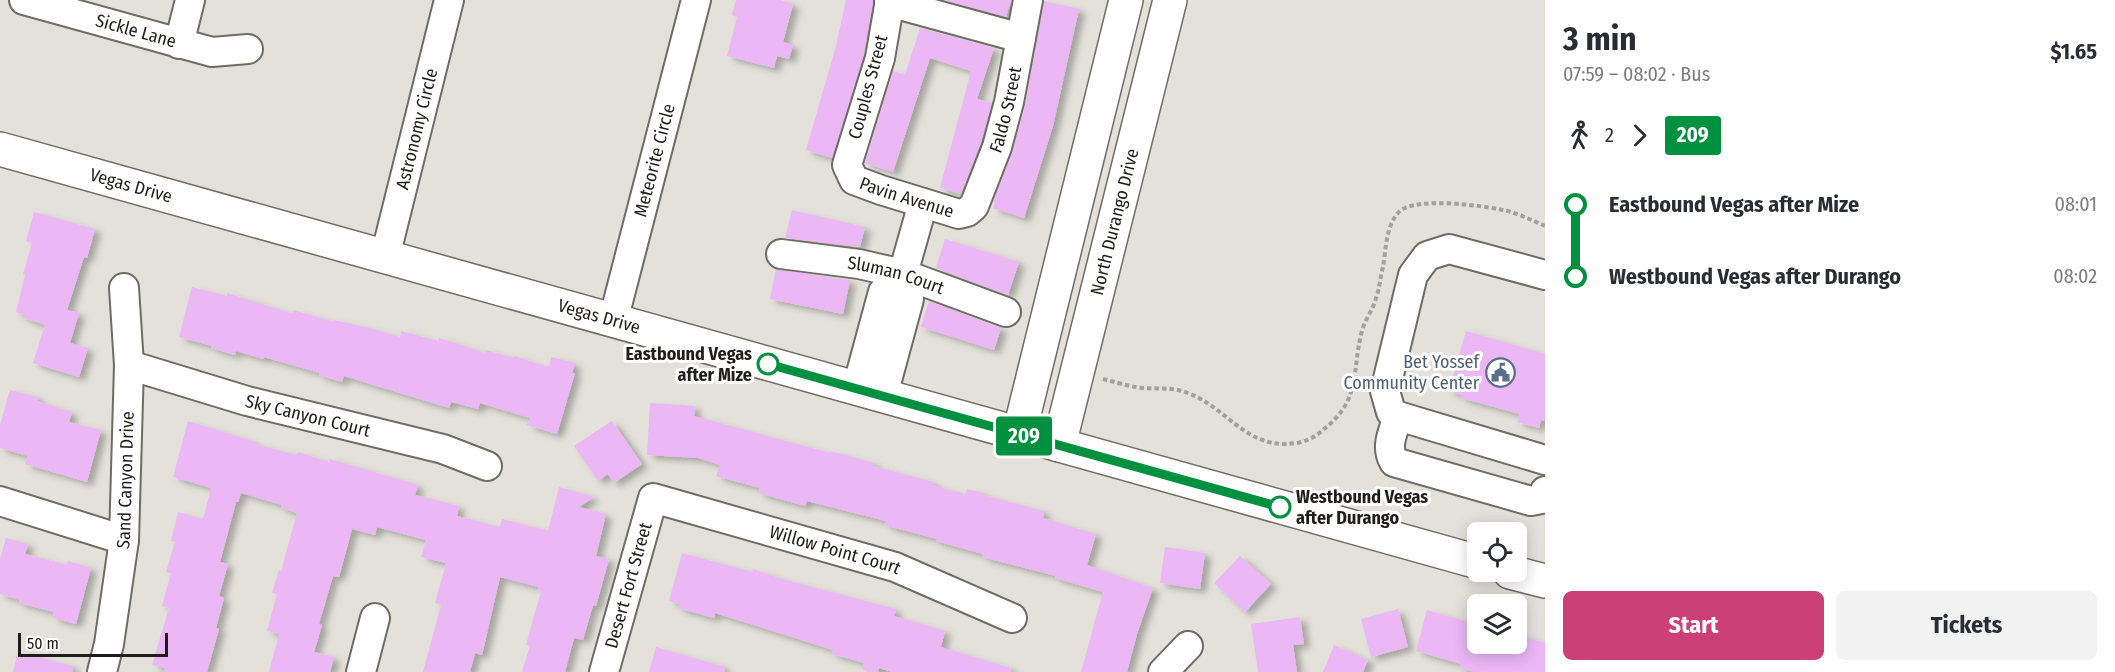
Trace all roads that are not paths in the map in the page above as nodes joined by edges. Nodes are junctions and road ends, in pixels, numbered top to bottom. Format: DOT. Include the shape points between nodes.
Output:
graph roads {
  1 [pos="24,0"];
  2 [pos="190,0"];
  3 [pos="449,0"];
  4 [pos="696,0"];
  5 [pos="1028,0"];
  6 [pos="1126,0"];
  7 [pos="1170,0"];
  8 [pos="889,1"];
  9 [pos="1022,38"];
  10 [pos="179,44"];
  11 [pos="248,49"];
  12 [pos="0,149"];
  13 [pos="849,173"];
  14 [pos="923,203"];
  15 [pos="967,212"];
  16 [pos="781,254"];
  17 [pos="385,257"];
  18 [pos="903,274"];
  19 [pos="1545,275"];
  20 [pos="124,288"];
  21 [pos="1006,312"];
  22 [pos="613,321"];
  23 [pos="129,364"];
  24 [pos="870,392"];
  25 [pos="1398,416"];
  26 [pos="1019,434"];
  27 [pos="1059,446"];
  28 [pos="1545,460"];
  29 [pos="487,466"];
  30 [pos="1545,491"];
  31 [pos="653,498"];
  32 [pos="0,501"];
  33 [pos="124,540"];
  34 [pos="1467,559"];
  35 [pos="1527,576"];
  36 [pos="1545,581"];
  37 [pos="375,618"];
  38 [pos="1012,618"];
  39 [pos="1188,646"];
  40 [pos="102,672"];
  41 [pos="361,672"];
  42 [pos="604,672"];
  43 [pos="1163,672"];
  1 -- 10 [label="street, Sickle Lane"];
  2 -- 10 [label="street"];
  3 -- 17 [label="street, Astronomy Circle"];
  4 -- 22 [label="street, Meteorite Circle"];
  5 -- 9 [label="street, Faldo Street"];
  6 -- 26 [label="main road"];
  7 -- 27 [label="main road, North Durango Drive"];
  8 -- 9 [label="street"];
  8 -- 13 [label="street, Couples Street" via="879,58 847,165"];
  9 -- 15 [label="street, Faldo Street" via="998,147 974,206"];
  10 -- 11 [label="street, Sickle Lane" via="212,52"];
  12 -- 17 [label="main road, Vegas Drive"];
  13 -- 14 [label="street, Pavin Avenue" via="854,180"];
  14 -- 15 [label="street, Pavin Avenue" via="959,214"];
  14 -- 18 [label="street"];
  16 -- 18 [label="street, Sluman Court"];
  17 -- 22 [label="main road, Vegas Drive"];
  18 -- 21 [label="street, Sluman Court"];
  18 -- 24 [label="street" via="883,292 888,325"];
  19 -- 25 [label="street" via="1449,249 1427,256 1413,275 1386,390 1391,411"];
  20 -- 23 [label="street, Sand Canyon Drive"];
  22 -- 24 [label="main road, Vegas Drive"];
  23 -- 29 [label="street, Sky Canyon Court" via="247,401 443,449"];
  23 -- 33 [label="street, Sand Canyon Drive"];
  24 -- 26 [label="main road, Vegas Drive"];
  25 -- 28 [label="street"];
  25 -- 30 [label="street" via="1389,446 1394,462 1531,501 1541,499"];
  26 -- 27 [label="main road, Vegas Drive"];
  27 -- 34 [label="main road, Vegas Drive"];
  31 -- 38 [label="street, Willow Point Court" via="895,567"];
  31 -- 42 [label="street, Desert Fort Street"];
  32 -- 33 [label="street"];
  33 -- 40 [label="street, Sand Canyon Drive"];
  35 -- 36 [label="main road"];
  37 -- 41 [label="street"];
  39 -- 43 [label="street"];
}
